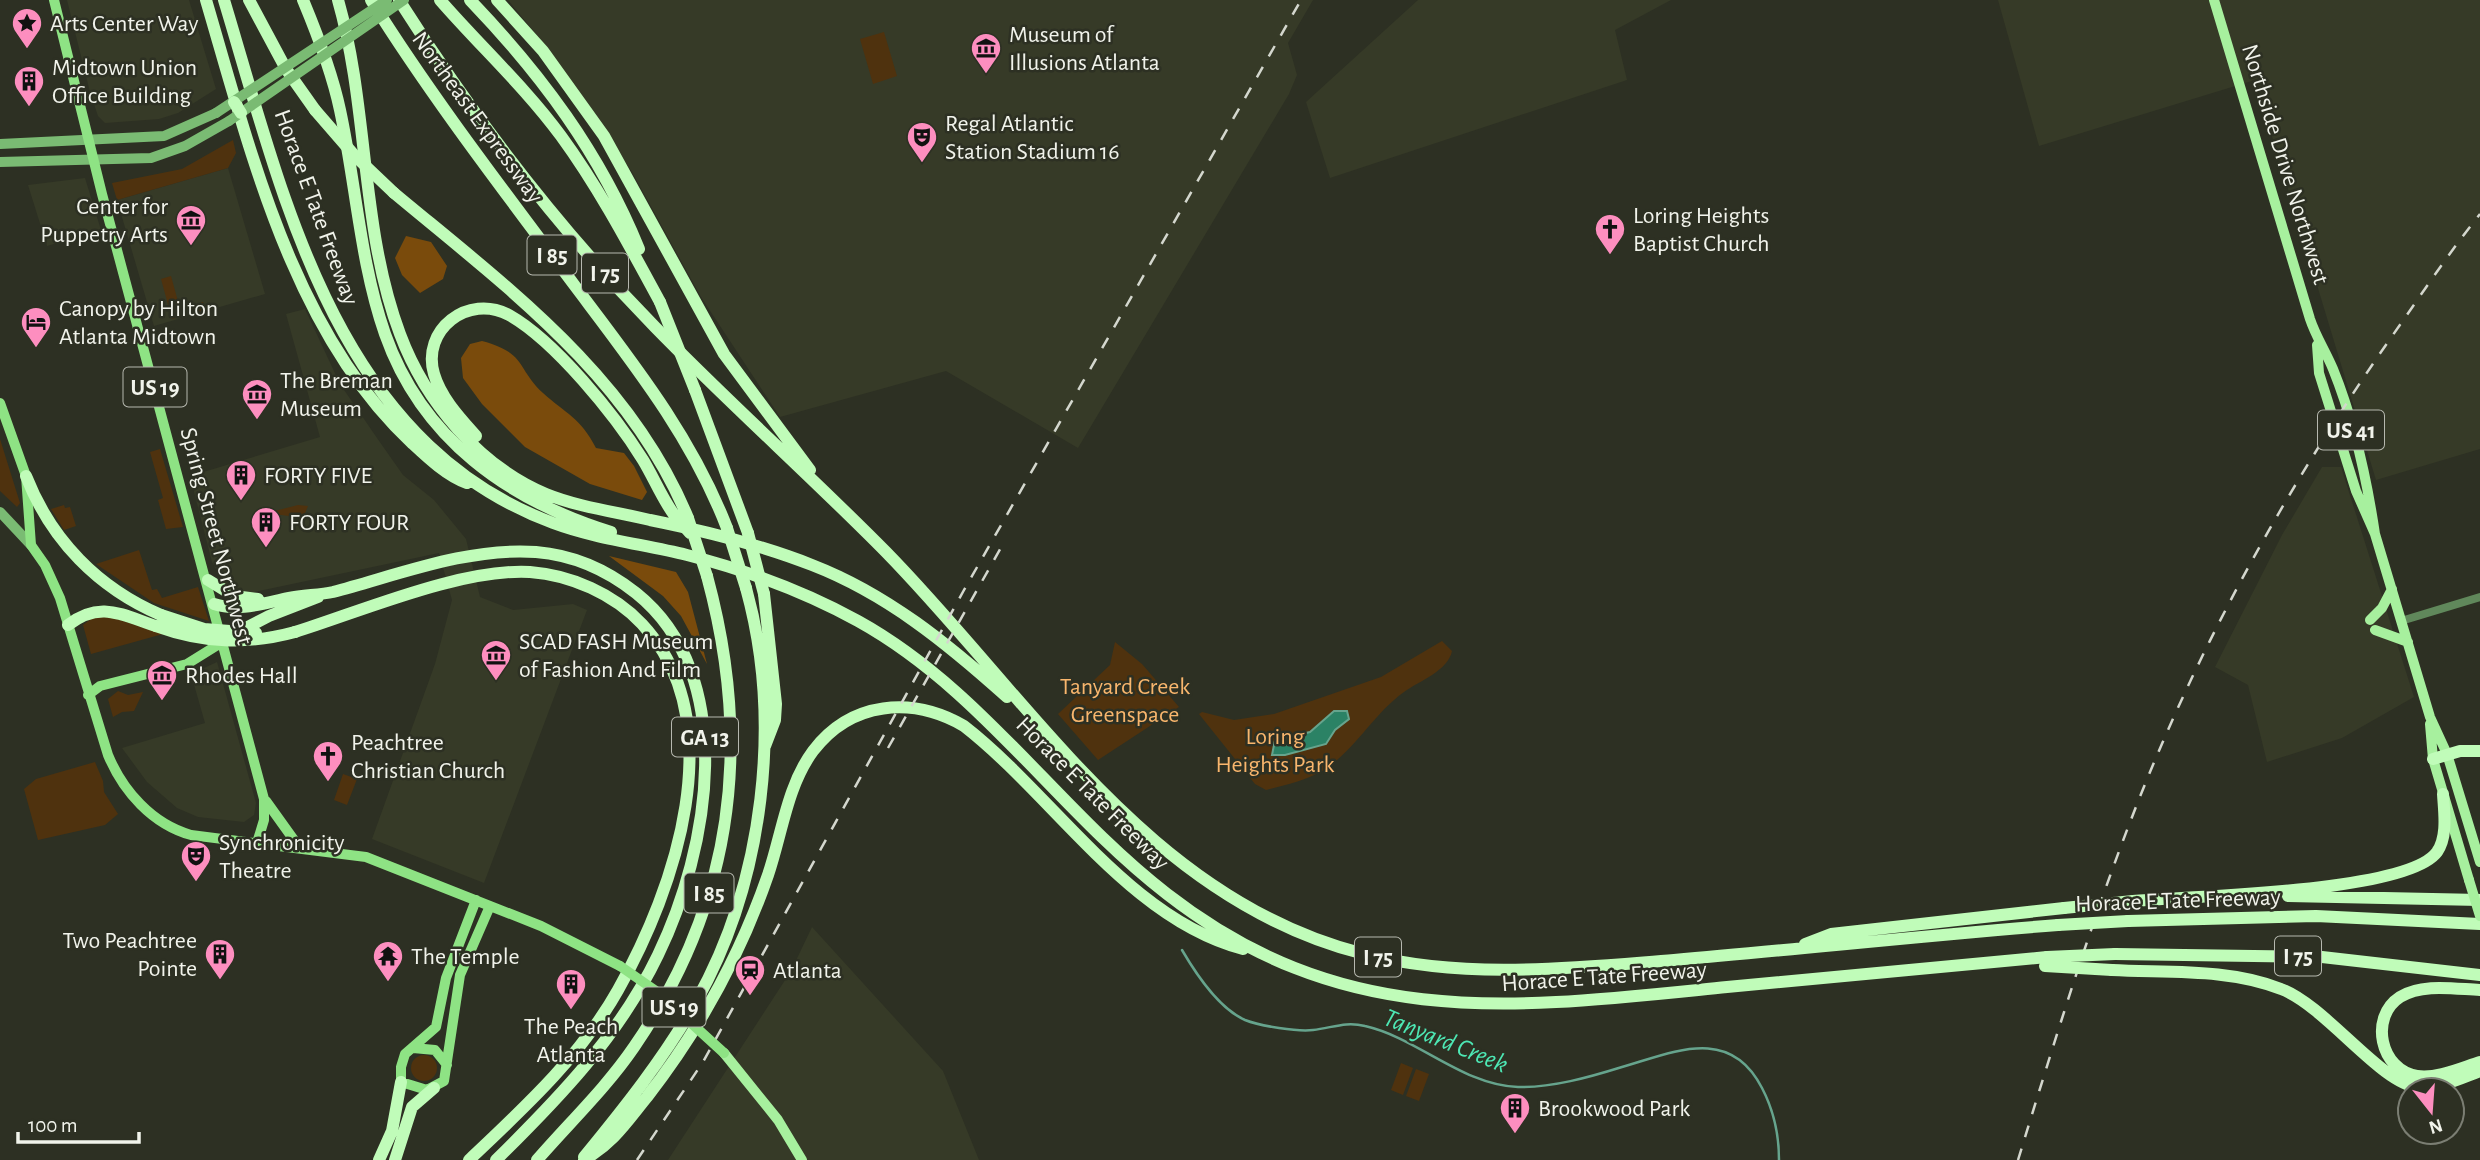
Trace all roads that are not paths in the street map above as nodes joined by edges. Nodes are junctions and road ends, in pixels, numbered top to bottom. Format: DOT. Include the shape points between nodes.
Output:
graph roads {
  1 [pos="54,0"];
  2 [pos="204,0"];
  3 [pos="224,0"];
  4 [pos="249,0"];
  5 [pos="303,0"];
  6 [pos="338,0"];
  7 [pos="372,0"];
  8 [pos="387,0"];
  9 [pos="401,0"];
  10 [pos="440,0"];
  11 [pos="470,0"];
  12 [pos="497,0"];
  13 [pos="2214,0"];
  14 [pos="238,107"];
  15 [pos="89,140"];
  16 [pos="0,144"];
  17 [pos="94,161"];
  18 [pos="0,162"];
  19 [pos="660,302"];
  20 [pos="0,403"];
  21 [pos="26,476"];
  22 [pos="483,486"];
  23 [pos="0,512"];
  24 [pos="626,514"];
  25 [pos="848,515"];
  26 [pos="681,517"];
  27 [pos="31,545"];
  28 [pos="691,556"];
  29 [pos="208,580"];
  30 [pos="2392,589"];
  31 [pos="328,593"];
  32 [pos="2480,597"];
  33 [pos="282,599"];
  34 [pos="214,604"];
  35 [pos="158,621"];
  36 [pos="2401,621"];
  37 [pos="68,625"];
  38 [pos="224,641"];
  39 [pos="2408,642"];
  40 [pos="88,695"];
  41 [pos="2430,717"];
  42 [pos="1047,732"];
  43 [pos="2480,751"];
  44 [pos="763,753"];
  45 [pos="2447,754"];
  46 [pos="2433,759"];
  47 [pos="2443,794"];
  48 [pos="264,799"];
  49 [pos="257,843"];
  50 [pos="299,847"];
  51 [pos="2480,862"];
  52 [pos="2225,894"];
  53 [pos="476,900"];
  54 [pos="2476,900"];
  55 [pos="490,906"];
  56 [pos="2480,916"];
  57 [pos="2480,923"];
  58 [pos="1784,951"];
  59 [pos="1263,954"];
  60 [pos="2046,962"];
  61 [pos="2480,975"];
  62 [pos="2480,990"];
  63 [pos="412,1049"];
  64 [pos="724,1052"];
  65 [pos="2480,1062"];
  66 [pos="447,1065"];
  67 [pos="2480,1072"];
  68 [pos="401,1082"];
  69 [pos="434,1088"];
  70 [pos="379,1160"];
  71 [pos="395,1160"];
  72 [pos="469,1160"];
  73 [pos="496,1160"];
  74 [pos="537,1160"];
  75 [pos="583,1160"];
  76 [pos="802,1160"];
  1 -- 15 [label="main road, Spring Street Northwest / US 19"];
  2 -- 14 [label="highway"];
  2 -- 22 [label="highway" via="260,177 297,271 329,335 369,396 400,432 447,472"];
  3 -- 22 [label="highway, Horace E Tate Freeway / I 75" via="291,211 340,328 383,398 407,425"];
  4 -- 26 [label="highway, I 85, bridge" via="286,69 354,155 394,194 517,295 588,364 648,442"];
  5 -- 28 [label="highway" via="336,91 379,315 394,356 422,404 464,453 529,499 594,526"];
  6 -- 24 [label="highway" via="351,57 384,278 400,335 420,376 458,429 508,472 548,495"];
  7 -- 44 [label="highway, Northeast Expressway / I 85, bridge" via="468,144 662,403 701,466 727,528 757,633"];
  8 -- 14 [label="main road, bridge"];
  9 -- 14 [label="main road, bridge"];
  9 -- 25 [label="highway, Horace E Tate Freeway / I 75" via="506,155 596,263 663,335"];
  10 -- 19 [label="highway" via="519,84 561,137 603,198"];
  11 -- 19 [label="highway" via="548,89 600,167"];
  12 -- 25 [label="highway" via="543,51 604,136 738,376"];
  13 -- 30 [label="highway, Northside Drive Northwest / US 41" via="2317,340 2333,369"];
  14 -- 15 [label="main road, bridge" via="164,136"];
  14 -- 17 [label="main road, bridge" via="224,124 185,146 151,158"];
  15 -- 16 [label="main road"];
  15 -- 17 [label="main road, Spring Street Northwest / US 19"];
  17 -- 18 [label="main road"];
  17 -- 29 [label="main road, Spring Street Northwest / US 19"];
  19 -- 44 [label="highway, bridge" via="748,533 764,594 776,704"];
  20 -- 21 [label="main road, US 19"];
  21 -- 27 [label="main road, US 19"];
  21 -- 35 [label="highway, GA 13" via="55,533 80,562"];
  22 -- 28 [label="highway, Horace E Tate Freeway / I 75" via="517,508 582,533"];
  23 -- 27 [label="main road"];
  24 -- 26 [label="highway" via="547,487 514,468 479,438 454,410 434,374 431,349 448,321 467,311 491,309 508,315 537,338 615,421"];
  24 -- 42 [label="highway" via="785,554 856,585 940,638"];
  25 -- 42 [label="highway, Horace E Tate Freeway / I 75" via="937,606"];
  26 -- 74 [label="highway, I 85, bridge" via="707,576 727,671 733,754 726,827 705,908 668,993 633,1049"];
  27 -- 37 [label="main road, US 19" via="53,581"];
  28 -- 59 [label="highway, Horace E Tate Freeway / I 75" via="806,595 905,651 974,706 1137,869 1189,911"];
  29 -- 33 [label="highway" via="234,596"];
  29 -- 34 [label="main road, Spring Street Northwest / US 19"];
  30 -- 36 [label="highway, Northside Drive Northwest / US 41"];
  30 -- 39 [label="highway" via="2372,625"];
  31 -- 33 [label="highway"];
  31 -- 38 [label="highway" via="269,616"];
  31 -- 73 [label="highway, GA 13" via="480,554 530,552 571,558 622,582 664,620 691,667 700,695 705,752 697,835 689,872 659,954 589,1065"];
  32 -- 36 [label="street"];
  33 -- 34 [label="highway" via="240,607"];
  34 -- 38 [label="main road, Spring Street Northwest / US 19"];
  35 -- 37 [label="highway" via="98,610 80,615"];
  35 -- 72 [label="highway, GA 13, bridge" via="218,631 295,632 465,579 512,572 546,574 589,587 633,614 665,652 680,684 689,735 685,795 668,878 650,927 617,991 574,1051"];
  36 -- 39 [label="highway, Northside Drive Northwest / US 41"];
  37 -- 40 [label="main road, US 19"];
  38 -- 40 [label="main road" via="187,664 100,686"];
  38 -- 48 [label="main road, Spring Street Northwest / US 19"];
  39 -- 41 [label="highway, Northside Drive Northwest / US 41"];
  40 -- 49 [label="main road, US 19" via="113,767 148,811 179,832"];
  41 -- 45 [label="highway, Northside Drive Northwest / US 41"];
  41 -- 46 [label="highway, Northside Drive Northwest / US 41"];
  42 -- 58 [label="highway, Horace E Tate Freeway / I 75" via="1130,819 1194,873 1287,927 1359,953 1413,965 1497,971"];
  43 -- 45 [label="highway"];
  44 -- 75 [label="highway, Northeast Expressway / I 85" via="748,864 715,965 664,1055"];
  45 -- 46 [label="highway"];
  45 -- 51 [label="highway, Northside Drive Northwest / US 41"];
  46 -- 47 [label="highway, Northside Drive Northwest / US 41"];
  47 -- 52 [label="highway" via="2442,842 2431,859 2415,868 2335,885"];
  47 -- 56 [label="highway, Northside Drive Northwest / US 41, bridge"];
  48 -- 49 [label="main road, Spring Street Northwest"];
  48 -- 50 [label="main road, Spring Street Northwest / US 19"];
  49 -- 50 [label="main road, US 19"];
  50 -- 53 [label="main road, US 19" via="366,857"];
  52 -- 54 [label="highway"];
  52 -- 58 [label="highway, bridge" via="1831,934"];
  53 -- 55 [label="main road, US 19"];
  53 -- 63 [label="main road" via="446,978 436,1027"];
  55 -- 64 [label="main road, US 19, bridge" via="620,966 656,991"];
  55 -- 66 [label="main road" via="460,975"];
  57 -- 58 [label="highway, Horace E Tate Freeway / I 75, bridge" via="2316,916 2128,921"];
  59 -- 60 [label="highway, Horace E Tate Freeway / I 75" via="1319,977 1382,994 1504,1006 1998,961"];
  59 -- 75 [label="highway" via="1216,942 1150,899 964,726 916,707 868,711 840,724 812,752 792,793 758,903 717,992 676,1060 608,1146"];
  60 -- 61 [label="highway, Horace E Tate Freeway / I 75, bridge" via="2115,954 2322,957"];
  60 -- 67 [label="highway, bridge" via="2255,981 2284,990 2316,1009 2406,1085 2430,1087"];
  62 -- 65 [label="highway" via="2411,992 2392,1004 2381,1033 2389,1057 2400,1069 2417,1076 2438,1075"];
  63 -- 66 [label="main road" via="435,1050"];
  63 -- 68 [label="main road" via="402,1061"];
  64 -- 76 [label="highway, US 19" via="778,1120"];
  66 -- 69 [label="main road" via="444,1081"];
  68 -- 69 [label="main road" via="422,1090"];
  68 -- 70 [label="highway"];
  69 -- 71 [label="highway" via="412,1107"];
}
